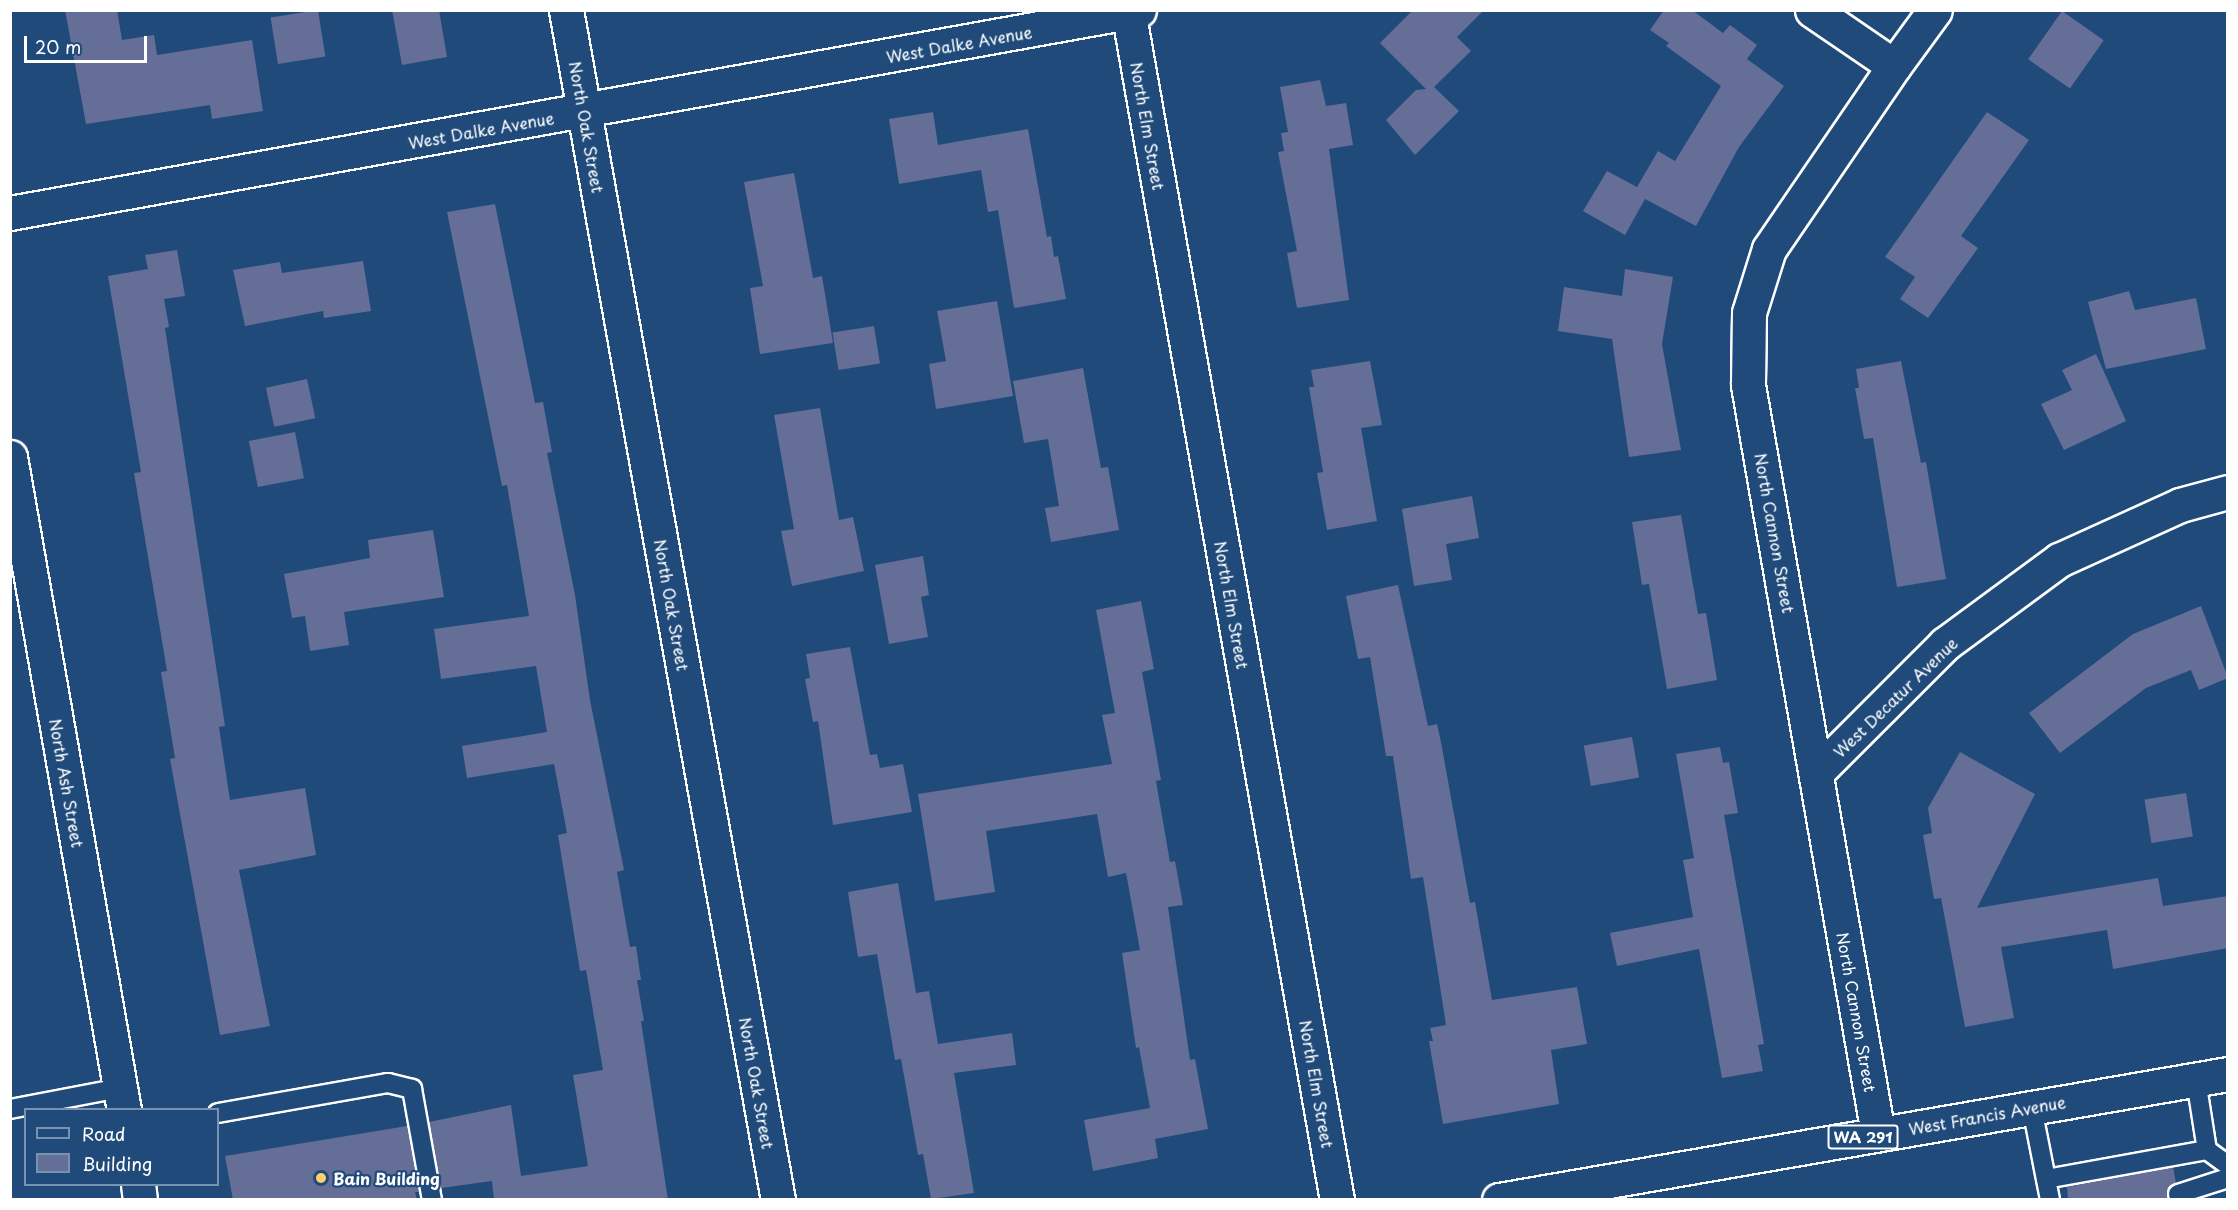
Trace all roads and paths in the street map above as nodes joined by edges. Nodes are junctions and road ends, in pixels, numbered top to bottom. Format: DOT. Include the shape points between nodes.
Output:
graph roads {
  1 [pos="566,10"];
  2 [pos="1812,10"];
  3 [pos="1935,10"];
  4 [pos="1132,12"];
  5 [pos="1894,66"];
  6 [pos="584,111"];
  7 [pos="10,213"];
  8 [pos="10,457"];
  9 [pos="2228,492"];
  10 [pos="1817,772"];
  11 [pos="2228,1074"];
  12 [pos="2196,1080"];
  13 [pos="122,1099"];
  14 [pos="2032,1108"];
  15 [pos="10,1109"];
  16 [pos="219,1113"];
  17 [pos="1878,1134"];
  18 [pos="2207,1150"];
  19 [pos="2228,1166"];
  20 [pos="2228,1178"];
  21 [pos="2046,1179"];
  22 [pos="2178,1194"];
  23 [pos="432,1200"];
  24 [pos="778,1200"];
  25 [pos="1337,1200"];
  26 [pos="1498,1200"];
  27 [pos="2049,1200"];
  1 -- 6 [label="street, North Oak Street"];
  2 -- 5 [label="street"];
  3 -- 5 [label="street, North Cannon Street"];
  4 -- 6 [label="street, West Dalke Avenue"];
  4 -- 25 [label="street, North Elm Street"];
  5 -- 10 [label="street, North Cannon Street" via="1769,249 1749,313 1748,385"];
  6 -- 7 [label="street, West Dalke Avenue"];
  6 -- 24 [label="street, North Oak Street"];
  8 -- 13 [label="street, North Ash Street"];
  9 -- 10 [label="street, West Decatur Avenue" via="2180,505 2059,560 1945,644"];
  10 -- 17 [label="street, North Cannon Street"];
  11 -- 12 [label="street, West Francis Avenue / WA 291"];
  12 -- 14 [label="street, West Francis Avenue / WA 291"];
  12 -- 18 [label="lane"];
  13 -- 15 [label="lane"];
  14 -- 17 [label="street, West Francis Avenue / WA 291"];
  14 -- 21 [label="lane"];
  16 -- 23 [label="lane" via="388,1083 412,1089"];
  17 -- 26 [label="street, West Francis Avenue / WA 291"];
  18 -- 19 [label="lane"];
  18 -- 21 [label="lane"];
  20 -- 22 [label="lane"];
  21 -- 27 [label="lane"];
}
